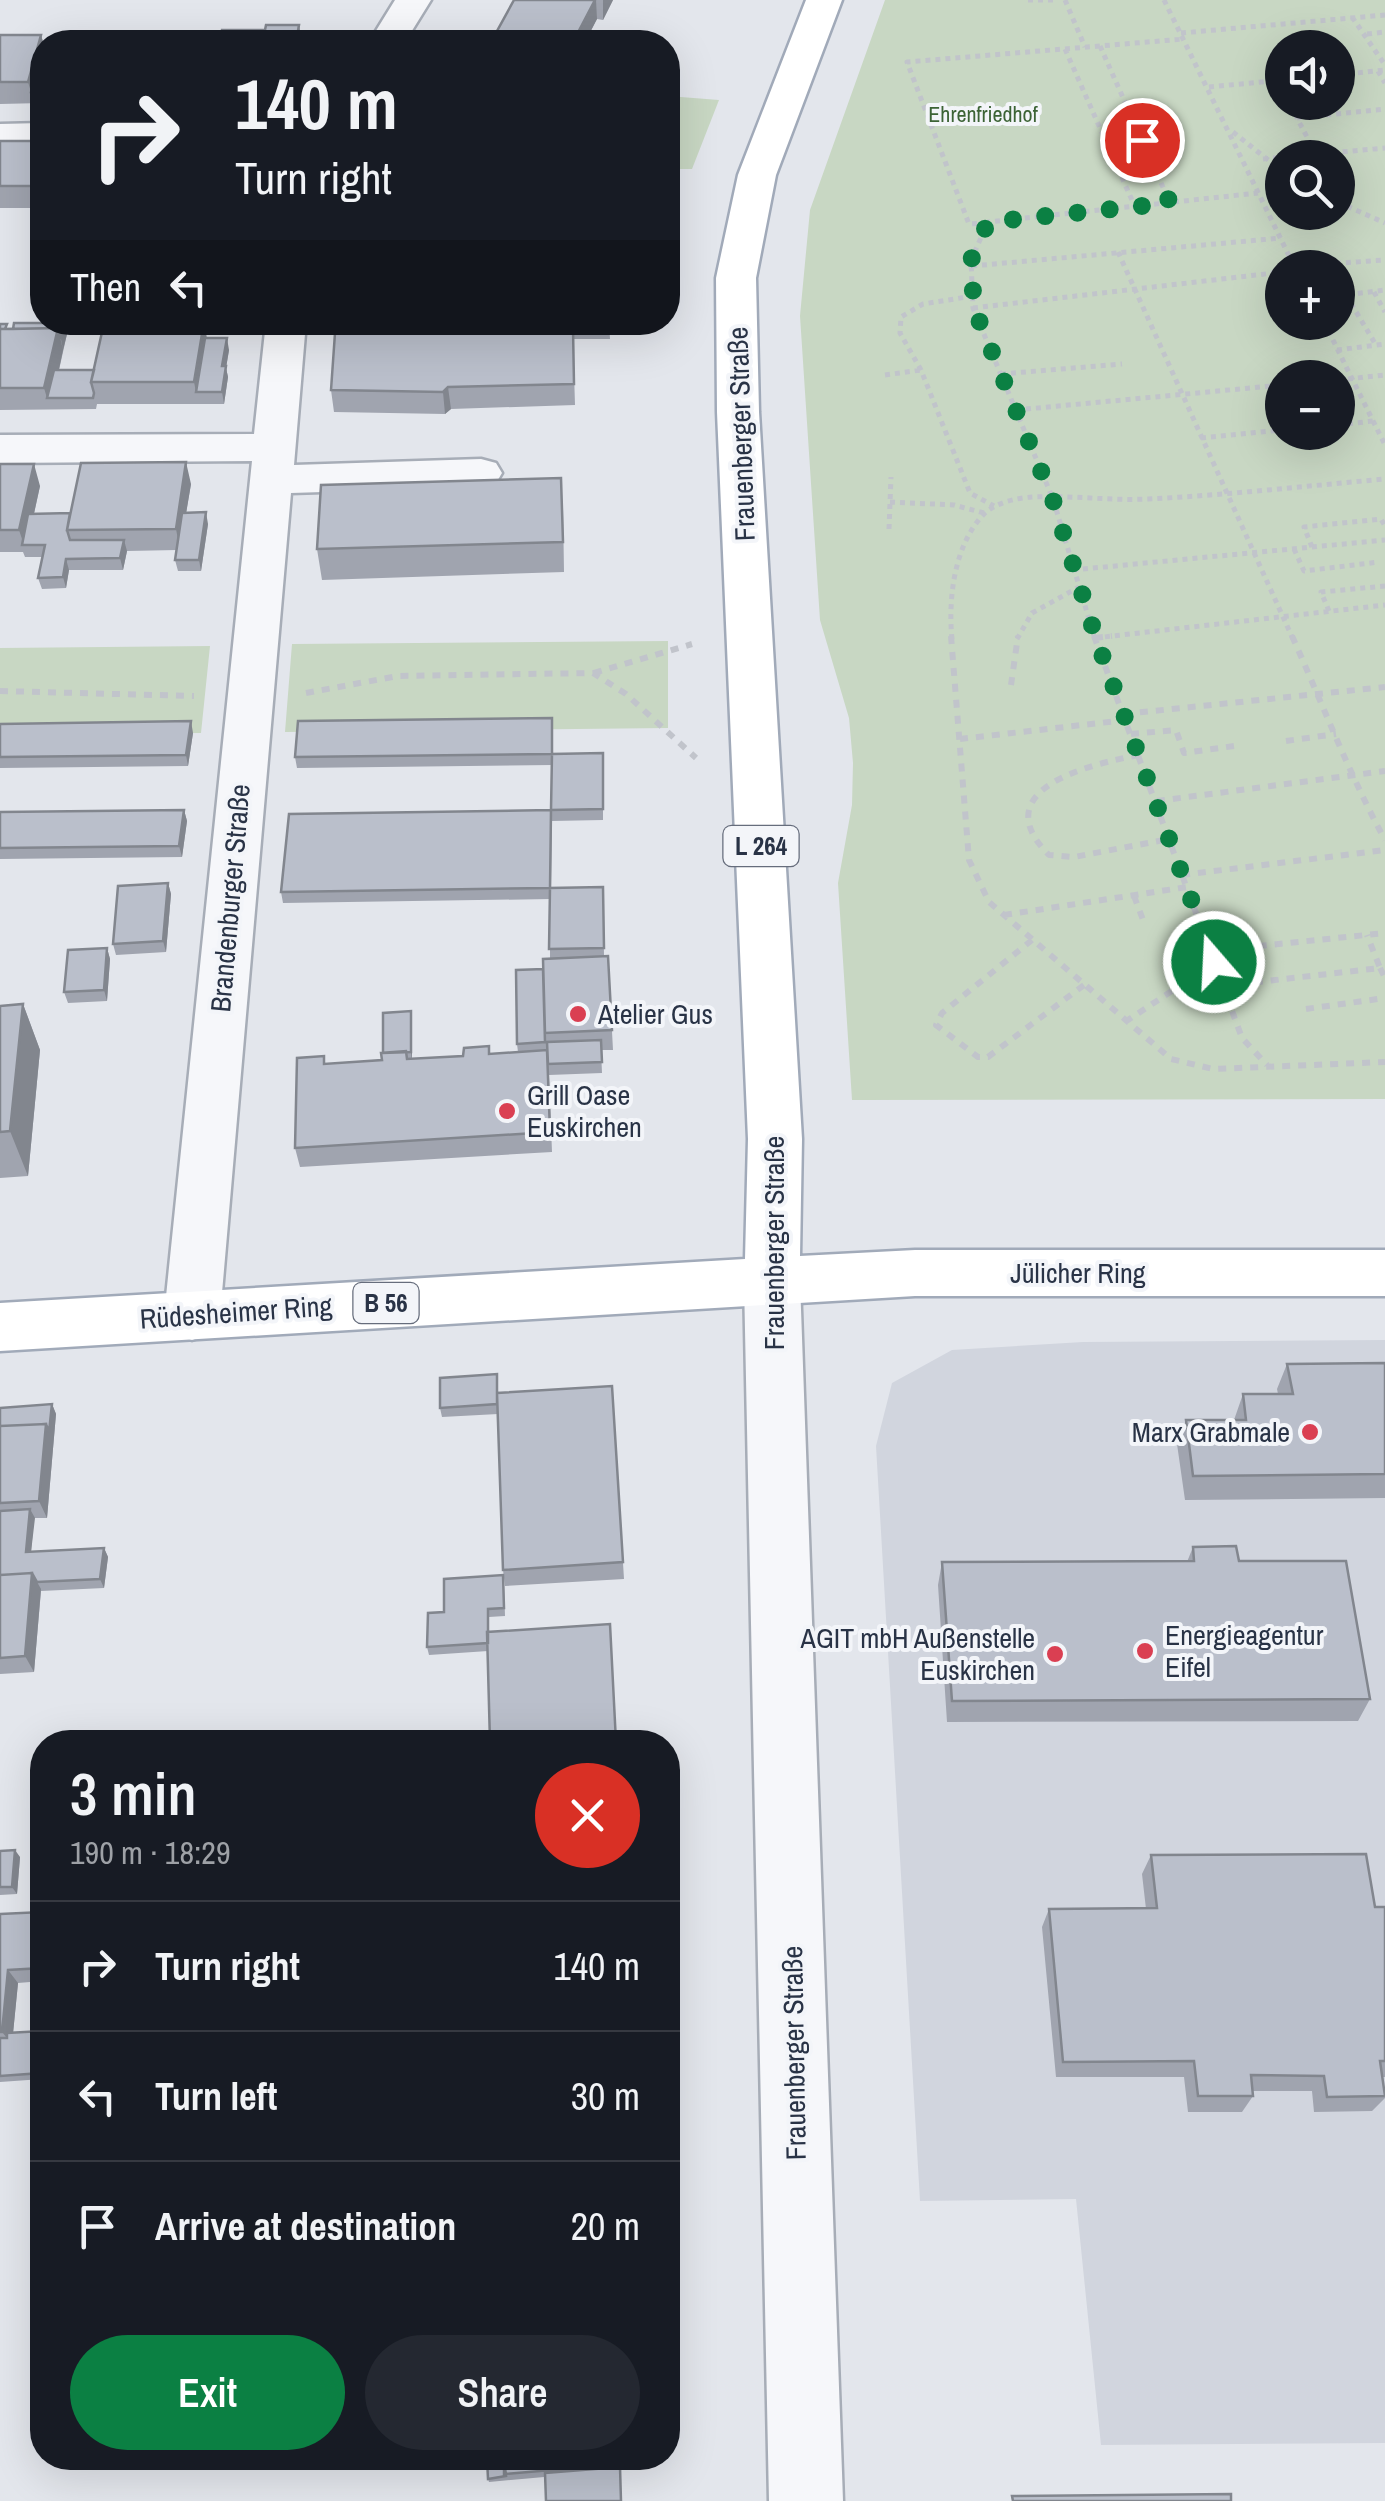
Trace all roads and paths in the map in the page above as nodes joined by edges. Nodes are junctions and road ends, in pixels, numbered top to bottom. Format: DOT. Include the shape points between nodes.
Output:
graph roads {
  1 [pos="413,0"];
  2 [pos="824,0"];
  3 [pos="1028,0"];
  4 [pos="1058,0"];
  5 [pos="1065,0"];
  6 [pos="1164,0"];
  7 [pos="1385,15"];
  8 [pos="1351,16"];
  9 [pos="395,30"];
  10 [pos="1385,32"];
  11 [pos="1367,34"];
  12 [pos="1183,36"];
  13 [pos="1100,46"];
  14 [pos="1085,47"];
  15 [pos="1065,49"];
  16 [pos="1385,67"];
  17 [pos="1378,71"];
  18 [pos="1355,73"];
  19 [pos="1265,82"];
  20 [pos="1385,83"];
  21 [pos="1209,87"];
  22 [pos="1385,109"];
  23 [pos="1231,130"];
  24 [pos="30,134"];
  25 [pos="0,135"];
  26 [pos="1309,140"];
  27 [pos="1385,148"];
  28 [pos="1355,151"];
  29 [pos="1263,159"];
  30 [pos="1258,193"];
  31 [pos="1170,203"];
  32 [pos="1135,206"];
  33 [pos="1355,210"];
  34 [pos="988,222"];
  35 [pos="1385,223"];
  36 [pos="1281,238"];
  37 [pos="1287,250"];
  38 [pos="1118,252"];
  39 [pos="1385,260"];
  40 [pos="1355,262"];
  41 [pos="972,263"];
  42 [pos="1265,274"];
  43 [pos="1135,289"];
  44 [pos="1385,290"];
  45 [pos="1374,292"];
  46 [pos="1355,294"];
  47 [pos="973,296"];
  48 [pos="974,308"];
  49 [pos="1355,310"];
  50 [pos="1385,312"];
  51 [pos="285,335"];
  52 [pos="1332,340"];
  53 [pos="1385,344"];
  54 [pos="1376,345"];
  55 [pos="1337,350"];
  56 [pos="1342,360"];
  57 [pos="1122,364"];
  58 [pos="921,370"];
  59 [pos="1001,374"];
  60 [pos="885,375"];
  61 [pos="1385,375"];
  62 [pos="1355,378"];
  63 [pos="1355,384"];
  64 [pos="1265,387"];
  65 [pos="1184,394"];
  66 [pos="1016,410"];
  67 [pos="1373,421"];
  68 [pos="1355,423"];
  69 [pos="1265,432"];
  70 [pos="1202,438"];
  71 [pos="1385,445"];
  72 [pos="0,449"];
  73 [pos="271,464"];
  74 [pos="481,473"];
  75 [pos="891,477"];
  76 [pos="1385,478"];
  77 [pos="1224,493"];
  78 [pos="1053,500"];
  79 [pos="890,502"];
  80 [pos="995,506"];
  81 [pos="984,514"];
  82 [pos="1385,526"];
  83 [pos="889,529"];
  84 [pos="1385,540"];
  85 [pos="1312,547"];
  86 [pos="1294,549"];
  87 [pos="1252,554"];
  88 [pos="1379,562"];
  89 [pos="1073,570"];
  90 [pos="1385,586"];
  91 [pos="1079,587"];
  92 [pos="1385,605"];
  93 [pos="1329,611"];
  94 [pos="1281,616"];
  95 [pos="749,626"];
  96 [pos="1096,638"];
  97 [pos="593,674"];
  98 [pos="1011,685"];
  99 [pos="1385,686"];
  100 [pos="0,690"];
  101 [pos="1316,694"];
  102 [pos="248,698"];
  103 [pos="1125,717"];
  104 [pos="1132,734"];
  105 [pos="1336,734"];
  106 [pos="960,738"];
  107 [pos="1286,741"];
  108 [pos="1241,745"];
  109 [pos="1139,755"];
  110 [pos="1385,771"];
  111 [pos="1349,775"];
  112 [pos="1157,801"];
  113 [pos="760,816"];
  114 [pos="1170,839"];
  115 [pos="1385,840"];
  116 [pos="1385,850"];
  117 [pos="1182,875"];
  118 [pos="1187,888"];
  119 [pos="1134,896"];
  120 [pos="1003,915"];
  121 [pos="1145,925"];
  122 [pos="1385,933"];
  123 [pos="1367,935"];
  124 [pos="1032,940"];
  125 [pos="1211,952"];
  126 [pos="1214,962"];
  127 [pos="1380,968"];
  128 [pos="1385,978"];
  129 [pos="1084,985"];
  130 [pos="1223,986"];
  131 [pos="1385,998"];
  132 [pos="1306,1009"];
  133 [pos="1125,1022"];
  134 [pos="1385,1062"];
  135 [pos="1268,1066"];
  136 [pos="1385,1273"];
  137 [pos="772,1281"];
  138 [pos="192,1316"];
  139 [pos="0,1327"];
  140 [pos="806,2501"];
  1 -- 9 [label="street"];
  2 -- 95 [label="main road, Frauenberger Straße / L 264" via="756,175 736,278"];
  3 -- 4 [label="path"];
  5 -- 14 [label="path"];
  6 -- 12 [label="path"];
  7 -- 8 [label="path"];
  8 -- 12 [label="path"];
  8 -- 16 [label="path"];
  10 -- 11 [label="path"];
  12 -- 13 [label="path"];
  12 -- 21 [label="path"];
  13 -- 14 [label="path"];
  13 -- 31 [label="path"];
  14 -- 15 [label="path"];
  15 -- 32 [label="path"];
  15 -- 34 [label="path" via="906,62 969,224"];
  16 -- 17 [label="path"];
  17 -- 18 [label="path"];
  17 -- 20 [label="path"];
  19 -- 21 [label="path"];
  21 -- 23 [label="path"];
  22 -- 26 [label="path" via="1297,118"];
  23 -- 29 [label="path"];
  23 -- 30 [label="path"];
  24 -- 25 [label="street"];
  27 -- 28 [label="path"];
  30 -- 31 [label="path"];
  30 -- 36 [label="path"];
  31 -- 32 [label="path"];
  32 -- 34 [label="path"];
  33 -- 35 [label="path"];
  34 -- 41 [label="path"];
  36 -- 37 [label="path"];
  36 -- 38 [label="path"];
  38 -- 41 [label="path"];
  38 -- 43 [label="path"];
  39 -- 40 [label="path"];
  41 -- 47 [label="path"];
  42 -- 43 [label="path"];
  43 -- 48 [label="path"];
  43 -- 65 [label="path"];
  44 -- 45 [label="path"];
  45 -- 46 [label="path"];
  45 -- 50 [label="path"];
  47 -- 48 [label="path"];
  47 -- 58 [label="path" via="923,304 901,318 900,333"];
  48 -- 59 [label="path"];
  49 -- 54 [label="path"];
  51 -- 73 [label="street, Brandenburger Straße"];
  52 -- 55 [label="path"];
  53 -- 54 [label="path"];
  54 -- 55 [label="path"];
  55 -- 56 [label="path"];
  57 -- 59 [label="path"];
  58 -- 60 [label="path"];
  58 -- 80 [label="path" via="970,492"];
  59 -- 66 [label="path"];
  61 -- 62 [label="path"];
  63 -- 67 [label="path"];
  64 -- 65 [label="path"];
  65 -- 66 [label="path"];
  65 -- 70 [label="path"];
  66 -- 78 [label="path"];
  67 -- 68 [label="path"];
  67 -- 71 [label="path"];
  69 -- 70 [label="path"];
  70 -- 77 [label="path"];
  72 -- 73 [label="street"];
  73 -- 74 [label="street"];
  73 -- 102 [label="street, Brandenburger Straße"];
  75 -- 79 [label="path"];
  76 -- 77 [label="path"];
  77 -- 78 [label="path"];
  77 -- 87 [label="path"];
  78 -- 80 [label="path" via="1031,497"];
  78 -- 89 [label="path"];
  79 -- 81 [label="path" via="954,504"];
  79 -- 83 [label="path"];
  80 -- 81 [label="path"];
  81 -- 106 [label="path" via="958,566 951,602"];
  82 -- 85 [label="path" via="1381,519 1304,527"];
  84 -- 85 [label="path"];
  85 -- 86 [label="path"];
  86 -- 87 [label="path"];
  86 -- 88 [label="path" via="1304,571"];
  87 -- 89 [label="path"];
  87 -- 94 [label="path"];
  89 -- 91 [label="path"];
  90 -- 93 [label="path" via="1321,592"];
  91 -- 96 [label="path"];
  91 -- 98 [label="path" via="1022,621"];
  92 -- 93 [label="path"];
  93 -- 94 [label="path"];
  94 -- 96 [label="path"];
  94 -- 101 [label="path"];
  95 -- 97 [label="path"];
  95 -- 113 [label="main road, Frauenberger Straße / L 264"];
  96 -- 103 [label="path"];
  97 -- 102 [label="path" via="398,676"];
  97 -- 113 [label="path" via="626,694"];
  99 -- 101 [label="path"];
  100 -- 102 [label="path"];
  101 -- 103 [label="path"];
  101 -- 105 [label="path"];
  102 -- 138 [label="street, Brandenburger Straße"];
  103 -- 104 [label="path"];
  103 -- 106 [label="path"];
  104 -- 108 [label="path" via="1176,730 1184,753"];
  104 -- 109 [label="path"];
  105 -- 107 [label="path"];
  105 -- 111 [label="path"];
  106 -- 120 [label="path" via="970,860 989,902"];
  109 -- 112 [label="path"];
  109 -- 114 [label="path" via="1064,776 1038,792 1030,810 1033,839 1049,855 1074,857"];
  110 -- 111 [label="path"];
  111 -- 112 [label="path"];
  111 -- 115 [label="path"];
  112 -- 114 [label="path"];
  113 -- 137 [label="main road, Frauenberger Straße / L 264" via="775,1139"];
  114 -- 117 [label="path"];
  116 -- 117 [label="path"];
  117 -- 118 [label="path"];
  118 -- 119 [label="path"];
  118 -- 125 [label="path"];
  119 -- 120 [label="path"];
  119 -- 121 [label="path"];
  120 -- 124 [label="path"];
  122 -- 123 [label="path"];
  123 -- 125 [label="path"];
  123 -- 127 [label="path"];
  124 -- 129 [label="path"];
  124 -- 129 [label="path" via="936,1025 988,1058"];
  125 -- 126 [label="path"];
  126 -- 130 [label="path"];
  126 -- 133 [label="path"];
  127 -- 128 [label="path"];
  127 -- 130 [label="path"];
  129 -- 133 [label="path"];
  130 -- 135 [label="path" via="1242,1038"];
  131 -- 132 [label="path"];
  133 -- 135 [label="path" via="1171,1059 1196,1068"];
  134 -- 135 [label="path"];
  136 -- 137 [label="main road, Jülicher Ring / B 56" via="914,1274"];
  137 -- 138 [label="main road, Rüdesheimer Ring / B 56"];
  137 -- 140 [label="street, Frauenberger Straße"];
  138 -- 139 [label="main road, Rüdesheimer Ring / B 56"];
}
